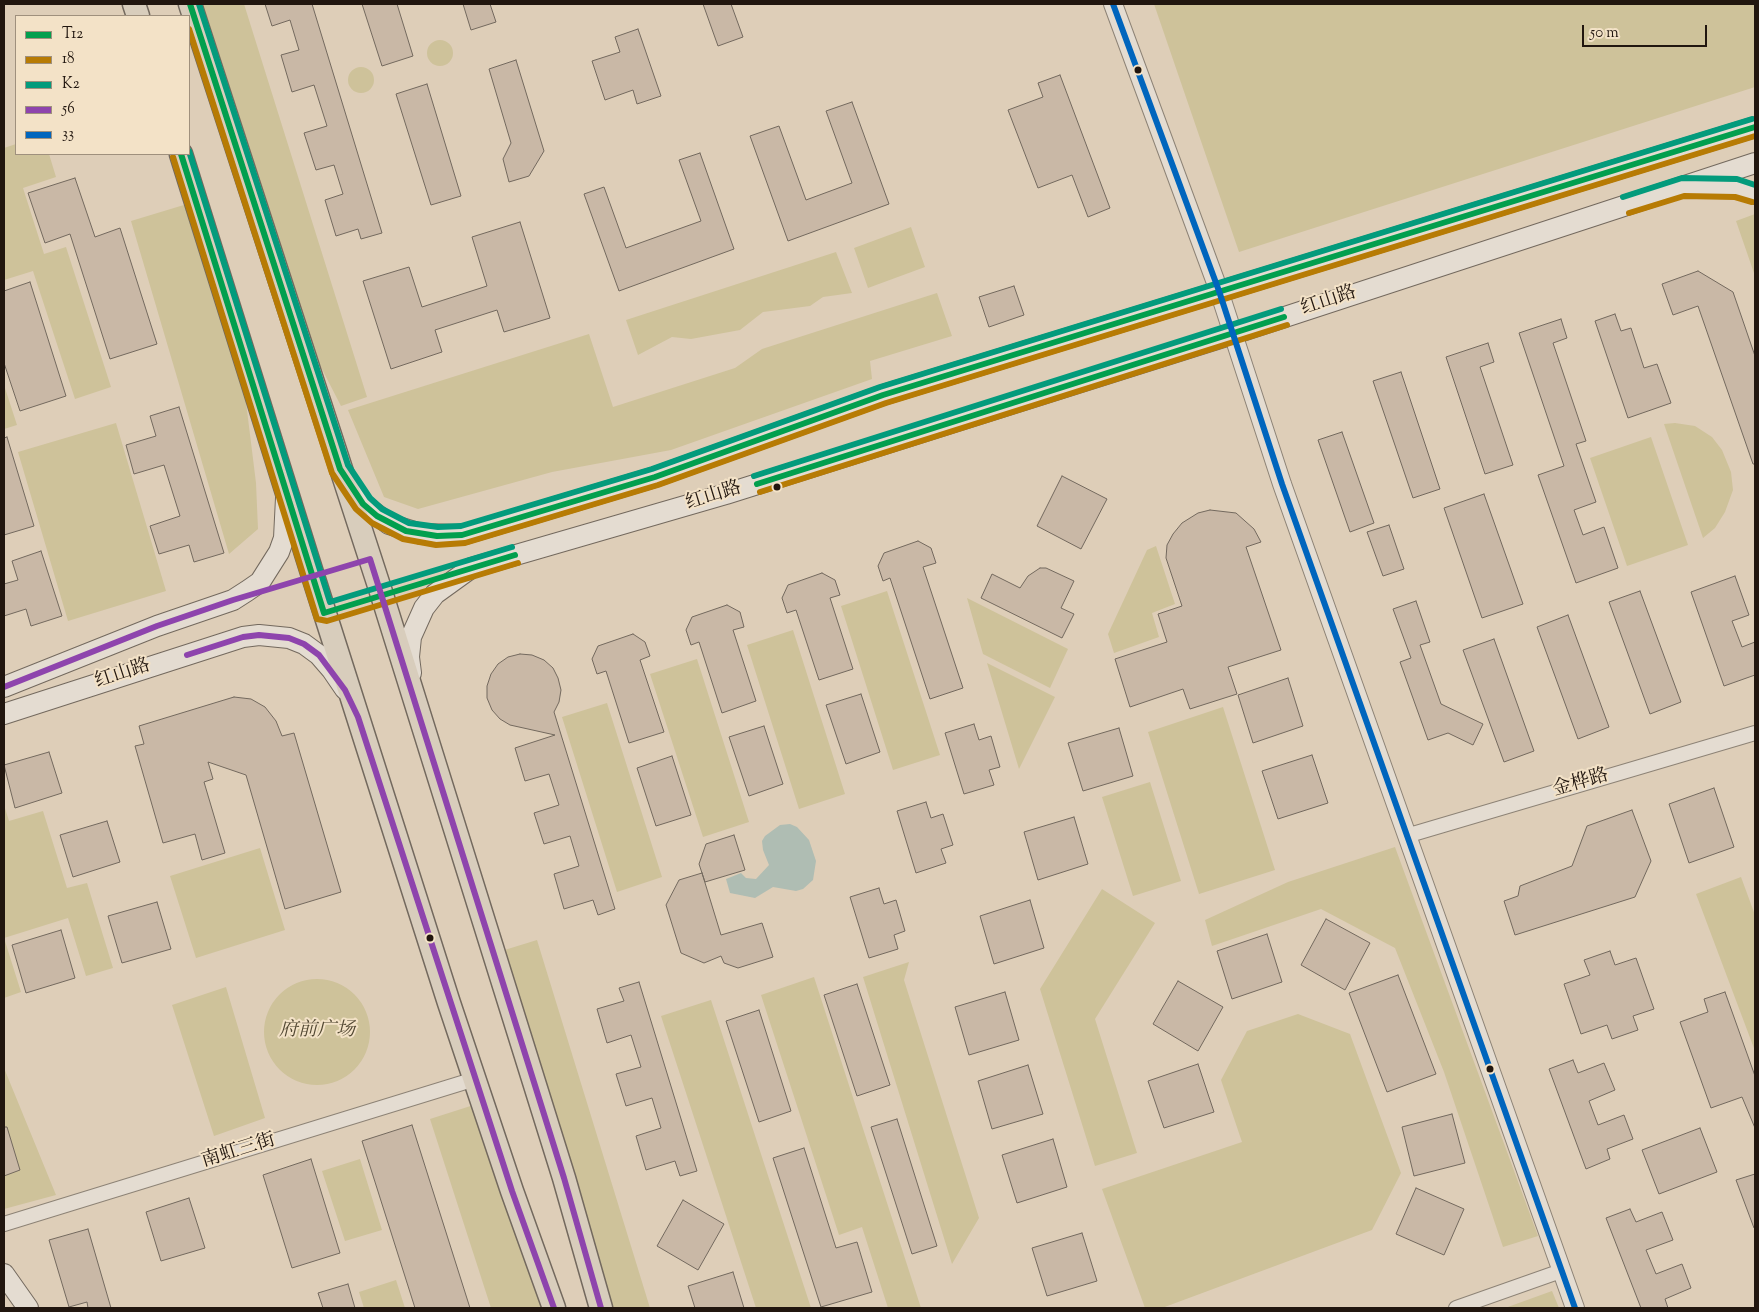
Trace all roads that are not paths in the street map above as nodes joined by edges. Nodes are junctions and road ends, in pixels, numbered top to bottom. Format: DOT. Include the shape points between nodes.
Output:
graph roads {
  1 [pos="190,4"];
  2 [pos="1113,4"];
  3 [pos="1755,127"];
  4 [pos="181,155"];
  5 [pos="1755,163"];
  6 [pos="1683,187"];
  7 [pos="1755,194"];
  8 [pos="1219,291"];
  9 [pos="1233,334"];
  10 [pos="340,469"];
  11 [pos="285,489"];
  12 [pos="4,687"];
  13 [pos="416,702"];
  14 [pos="4,714"];
  15 [pos="358,717"];
  16 [pos="1755,733"];
  17 [pos="1406,836"];
  18 [pos="475,1079"];
  19 [pos="4,1224"];
  20 [pos="1561,1271"];
  21 [pos="4,1274"];
  22 [pos="28,1308"];
  23 [pos="554,1308"];
  24 [pos="602,1308"];
  25 [pos="1456,1308"];
  26 [pos="1575,1308"];
  1 -- 10 [label="main road"];
  2 -- 8 [label="street"];
  3 -- 8 [label="main road, 红山路"];
  4 -- 11 [label="main road"];
  5 -- 6 [label="main road, 红山路"];
  6 -- 7 [label="main road" via="1736,188"];
  6 -- 9 [label="main road, 红山路"];
  8 -- 9 [label="street"];
  8 -- 10 [label="main road, 红山路" via="883,395 655,477 462,535 421,534 389,524 363,504"];
  9 -- 13 [label="main road, 红山路" via="726,494 471,568 435,594 416,623 409,657"];
  9 -- 17 [label="street" via="1282,484"];
  10 -- 13 [label="main road"];
  11 -- 12 [label="main road, 红山路" via="286,522 279,552 260,582 232,600"];
  11 -- 15 [label="main road"];
  13 -- 24 [label="main road"];
  14 -- 15 [label="main road, 红山路" via="243,637 272,636 290,638 319,655 345,690"];
  15 -- 18 [label="main road"];
  16 -- 17 [label="street, 金桦路"];
  17 -- 20 [label="street"];
  18 -- 19 [label="street, 南虹三街"];
  18 -- 23 [label="main road"];
  20 -- 25 [label="street"];
  20 -- 26 [label="street"];
  21 -- 22 [label="main road"];
}
